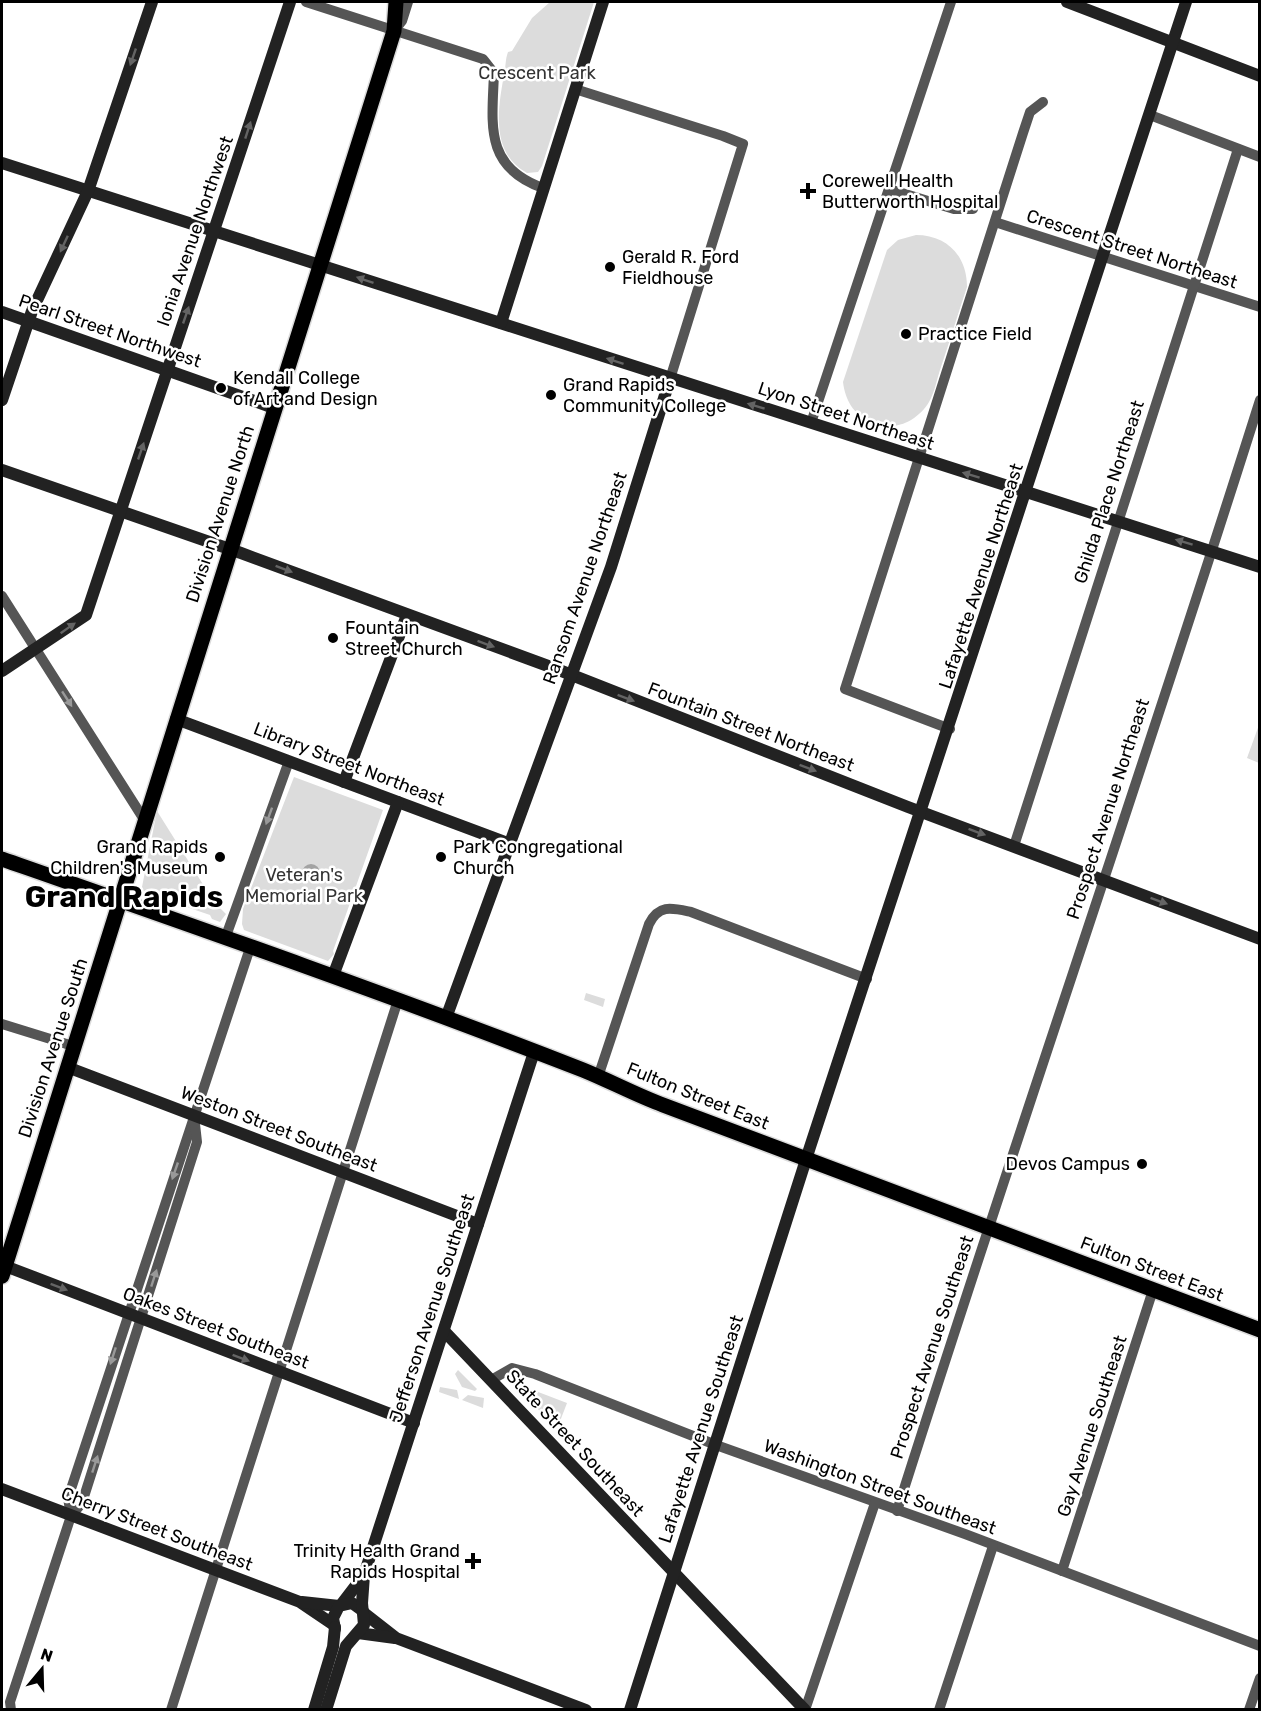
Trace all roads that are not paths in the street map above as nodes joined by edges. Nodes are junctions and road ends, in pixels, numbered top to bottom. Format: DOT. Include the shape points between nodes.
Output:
graph roads {
  1 [pos="152,2"];
  2 [pos="290,2"];
  3 [pos="306,2"];
  4 [pos="396,2"];
  5 [pos="408,2"];
  6 [pos="603,2"];
  7 [pos="951,2"];
  8 [pos="1067,2"];
  9 [pos="1186,2"];
  10 [pos="394,31"];
  11 [pos="1172,42"];
  12 [pos="1260,76"];
  13 [pos="575,89"];
  14 [pos="1043,102"];
  15 [pos="1150,115"];
  16 [pos="1238,149"];
  17 [pos="1260,158"];
  18 [pos="2,164"];
  19 [pos="543,188"];
  20 [pos="889,189"];
  21 [pos="88,191"];
  22 [pos="973,209"];
  23 [pos="995,222"];
  24 [pos="214,232"];
  25 [pos="1102,257"];
  26 [pos="319,265"];
  27 [pos="1194,286"];
  28 [pos="1260,307"];
  29 [pos="2,312"];
  30 [pos="28,322"];
  31 [pos="501,323"];
  32 [pos="167,370"];
  33 [pos="670,379"];
  34 [pos="1260,399"];
  35 [pos="2,400"];
  36 [pos="274,408"];
  37 [pos="811,423"];
  38 [pos="919,458"];
  39 [pos="2,470"];
  40 [pos="1027,492"];
  41 [pos="120,512"];
  42 [pos="1116,522"];
  43 [pos="229,549"];
  44 [pos="1212,551"];
  45 [pos="1260,567"];
  46 [pos="2,596"];
  47 [pos="407,615"];
  48 [pos="36,650"];
  49 [pos="2,671"];
  50 [pos="572,676"];
  51 [pos="176,719"];
  52 [pos="950,729"];
  53 [pos="289,761"];
  54 [pos="344,782"];
  55 [pos="398,802"];
  56 [pos="922,812"];
  57 [pos="145,821"];
  58 [pos="510,844"];
  59 [pos="1014,846"];
  60 [pos="2,859"];
  61 [pos="1102,880"];
  62 [pos="121,900"];
  63 [pos="226,936"];
  64 [pos="1260,939"];
  65 [pos="251,945"];
  66 [pos="333,976"];
  67 [pos="867,979"];
  68 [pos="398,1000"];
  69 [pos="446,1018"];
  70 [pos="2,1024"];
  71 [pos="73,1046"];
  72 [pos="534,1052"];
  73 [pos="67,1067"];
  74 [pos="598,1077"];
  75 [pos="194,1115"];
  76 [pos="807,1160"];
  77 [pos="345,1173"];
  78 [pos="478,1224"];
  79 [pos="987,1228"];
  80 [pos="6,1246"];
  81 [pos="3,1271"];
  82 [pos="1153,1290"];
  83 [pos="127,1313"];
  84 [pos="141,1318"];
  85 [pos="1260,1330"];
  86 [pos="444,1331"];
  87 [pos="280,1373"];
  88 [pos="491,1380"];
  89 [pos="414,1423"];
  90 [pos="716,1445"];
  91 [pos="2,1490"];
  92 [pos="875,1503"];
  93 [pos="897,1511"];
  94 [pos="71,1516"];
  95 [pos="993,1545"];
  96 [pos="216,1571"];
  97 [pos="1062,1571"];
  98 [pos="673,1573"];
  99 [pos="364,1575"];
  100 [pos="300,1602"];
  101 [pos="340,1605"];
  102 [pos="364,1612"];
  103 [pos="334,1626"];
  104 [pos="357,1633"];
  105 [pos="396,1638"];
  106 [pos="1260,1646"];
  107 [pos="1260,1678"];
  108 [pos="11,1710"];
  109 [pos="171,1710"];
  110 [pos="314,1710"];
  111 [pos="326,1710"];
  112 [pos="586,1710"];
  113 [pos="630,1710"];
  114 [pos="805,1710"];
  115 [pos="939,1710"];
  116 [pos="1249,1710"];
  1 -- 21 [label="street, one-way"];
  24 -- 2 [label="street, Ionia Avenue Northwest, one-way"];
  3 -- 10 [label="street"];
  4 -- 10 [label="main road, Division Avenue North"];
  5 -- 10 [label="street"];
  6 -- 13 [label="street"];
  7 -- 20 [label="street"];
  8 -- 11 [label="street"];
  9 -- 11 [label="street, Lafayette Avenue Northeast"];
  10 -- 19 [label="street" via="483,59 490,65 494,72 492,126 498,149 514,175"];
  10 -- 26 [label="main road, Division Avenue North"];
  11 -- 12 [label="street"];
  11 -- 15 [label="street, Lafayette Avenue Northeast"];
  13 -- 19 [label="street"];
  13 -- 33 [label="street, Ransom Avenue Northeast" via="743,144"];
  14 -- 23 [label="street" via="1030,112"];
  15 -- 16 [label="street"];
  15 -- 25 [label="street, Lafayette Avenue Northeast"];
  16 -- 17 [label="street"];
  16 -- 27 [label="street, Ghilda Place Northeast"];
  18 -- 21 [label="street, Lyon Street Northeast"];
  19 -- 31 [label="street"];
  20 -- 22 [label="street" via="954,209"];
  20 -- 37 [label="street"];
  21 -- 24 [label="street, Lyon Street Northeast"];
  21 -- 30 [label="street, one-way"];
  23 -- 25 [label="street, Crescent Street Northeast"];
  23 -- 38 [label="street"];
  24 -- 26 [label="street, Lyon Street Northeast"];
  32 -- 24 [label="street, Ionia Avenue Northwest, one-way"];
  25 -- 27 [label="street, Crescent Street Northeast"];
  25 -- 40 [label="street, Lafayette Avenue Northeast"];
  31 -- 26 [label="street, Lyon Street Northeast, one-way"];
  26 -- 36 [label="main road, Division Avenue North"];
  27 -- 28 [label="street, Crescent Street Northeast"];
  27 -- 42 [label="street, Ghilda Place Northeast"];
  29 -- 30 [label="street, Pearl Street Northwest"];
  30 -- 32 [label="street, Pearl Street Northwest"];
  30 -- 35 [label="street"];
  33 -- 31 [label="street, Lyon Street Northeast, one-way"];
  32 -- 36 [label="street, Pearl Street Northwest"];
  41 -- 32 [label="street, Ionia Avenue Northwest, one-way"];
  37 -- 33 [label="street, Lyon Street Northeast, one-way"];
  33 -- 50 [label="street, Ransom Avenue Northeast"];
  34 -- 44 [label="street, Prospect Avenue Northeast"];
  36 -- 43 [label="main road, Division Avenue North"];
  37 -- 38 [label="street, Lyon Street Northeast"];
  40 -- 38 [label="street, Lyon Street Northeast, one-way"];
  38 -- 52 [label="street" via="845,689"];
  39 -- 41 [label="street, Fountain Street Northeast"];
  40 -- 42 [label="street, Lyon Street Northeast"];
  40 -- 52 [label="street, Lafayette Avenue Northeast"];
  41 -- 43 [label="street, Fountain Street Northeast"];
  48 -- 41 [label="street, Ionia Avenue Northwest, one-way" via="86,615"];
  44 -- 42 [label="street, Lyon Street Northeast, one-way"];
  42 -- 59 [label="street, Ghilda Place Northeast"];
  43 -- 47 [label="street, Fountain Street Northeast, one-way"];
  43 -- 51 [label="main road, Division Avenue North"];
  44 -- 45 [label="street, Lyon Street Northeast"];
  44 -- 61 [label="street, Prospect Avenue Northeast"];
  46 -- 48 [label="street"];
  47 -- 50 [label="street, Fountain Street Northeast, one-way"];
  47 -- 54 [label="street"];
  48 -- 49 [label="street, Ionia Avenue Northwest"];
  48 -- 57 [label="street, one-way"];
  50 -- 56 [label="street, Fountain Street Northeast, one-way"];
  50 -- 58 [label="street, Ransom Avenue Northeast"];
  51 -- 53 [label="street, Library Street Northeast"];
  51 -- 57 [label="main road, Division Avenue North"];
  52 -- 56 [label="street, Lafayette Avenue Northeast"];
  53 -- 54 [label="street, Library Street Northeast"];
  53 -- 63 [label="street, one-way"];
  54 -- 55 [label="street, Library Street Northeast"];
  55 -- 58 [label="street, Library Street Northeast"];
  55 -- 66 [label="street"];
  56 -- 59 [label="street, Fountain Street Northeast, one-way"];
  56 -- 67 [label="street, Lafayette Avenue Northeast"];
  57 -- 62 [label="main road, Division Avenue North"];
  58 -- 69 [label="street, Ransom Avenue Northeast"];
  59 -- 61 [label="street, Fountain Street Northeast"];
  60 -- 62 [label="main road, Fulton Street East"];
  61 -- 64 [label="street, Fountain Street Northeast, one-way"];
  61 -- 79 [label="street, Prospect Avenue Northeast"];
  62 -- 63 [label="main road, Fulton Street East"];
  62 -- 71 [label="main road, Division Avenue South"];
  63 -- 65 [label="main road, Fulton Street East"];
  65 -- 66 [label="main road, Fulton Street East"];
  65 -- 75 [label="street"];
  66 -- 68 [label="main road, Fulton Street East"];
  67 -- 74 [label="street" via="691,912 661,909 654,914"];
  67 -- 76 [label="street, Lafayette Avenue Northeast"];
  68 -- 69 [label="main road, Fulton Street East"];
  68 -- 77 [label="street"];
  69 -- 72 [label="main road, Fulton Street East"];
  70 -- 71 [label="street"];
  71 -- 73 [label="main road, Division Avenue South"];
  72 -- 74 [label="main road, Fulton Street East"];
  72 -- 78 [label="street, Jefferson Avenue Southeast"];
  73 -- 75 [label="street, Weston Street Southeast"];
  73 -- 80 [label="main road, Division Avenue South"];
  74 -- 76 [label="main road, Fulton Street East"];
  75 -- 77 [label="street, Weston Street Southeast"];
  75 -- 83 [label="street, one-way"];
  84 -- 75 [label="street, one-way" via="197,1142"];
  76 -- 79 [label="main road, Fulton Street East"];
  76 -- 90 [label="street, Lafayette Avenue Southeast"];
  77 -- 78 [label="street, Weston Street Southeast"];
  77 -- 87 [label="street"];
  78 -- 86 [label="street, Jefferson Avenue Southeast"];
  79 -- 82 [label="main road, Fulton Street East"];
  79 -- 93 [label="street, Prospect Avenue Southeast"];
  80 -- 81 [label="main road, Division Avenue South"];
  81 -- 83 [label="street, Oakes Street Southeast, one-way"];
  82 -- 85 [label="main road, Fulton Street East"];
  82 -- 97 [label="street, Gay Avenue Southeast"];
  83 -- 84 [label="street, Oakes Street Southeast"];
  83 -- 94 [label="street, one-way" via="68,1498"];
  84 -- 87 [label="street, Oakes Street Southeast, one-way"];
  94 -- 84 [label="street, one-way" via="82,1503"];
  86 -- 88 [label="street, State Street Southeast"];
  86 -- 89 [label="street, Jefferson Avenue Southeast"];
  87 -- 89 [label="street, Oakes Street Southeast"];
  87 -- 96 [label="street"];
  88 -- 90 [label="street, Washington Street Southeast" via="512,1368"];
  88 -- 98 [label="street, State Street Southeast"];
  89 -- 99 [label="street, Jefferson Avenue Southeast"];
  90 -- 92 [label="street, Washington Street Southeast"];
  90 -- 98 [label="street, Lafayette Avenue Southeast"];
  91 -- 94 [label="street, Cherry Street Southeast"];
  92 -- 93 [label="street, Washington Street Southeast"];
  92 -- 114 [label="street"];
  93 -- 95 [label="street, Washington Street Southeast"];
  94 -- 96 [label="street, Cherry Street Southeast"];
  94 -- 108 [label="street" via="10,1702"];
  95 -- 97 [label="street, Washington Street Southeast"];
  95 -- 115 [label="street"];
  96 -- 100 [label="street, Cherry Street Southeast"];
  96 -- 109 [label="street"];
  97 -- 106 [label="street, Washington Street Southeast"];
  98 -- 113 [label="street, Lafayette Avenue Southeast"];
  98 -- 114 [label="street, State Street Southeast"];
  99 -- 101 [label="street, Jefferson Avenue Southeast"];
  99 -- 102 [label="street, Jefferson Avenue Southeast"];
  100 -- 101 [label="street, Cherry Street Southeast"];
  100 -- 103 [label="street, Cherry Street Southeast"];
  101 -- 102 [label="street" via="352,1603"];
  101 -- 103 [label="street" via="333,1613"];
  102 -- 104 [label="street" via="364,1625"];
  102 -- 105 [label="street"];
  103 -- 104 [label="street" via="345,1635"];
  103 -- 110 [label="street" via="333,1647"];
  104 -- 105 [label="street"];
  104 -- 111 [label="street" via="344,1651"];
  105 -- 112 [label="street"];
  107 -- 116 [label="street"];
}
